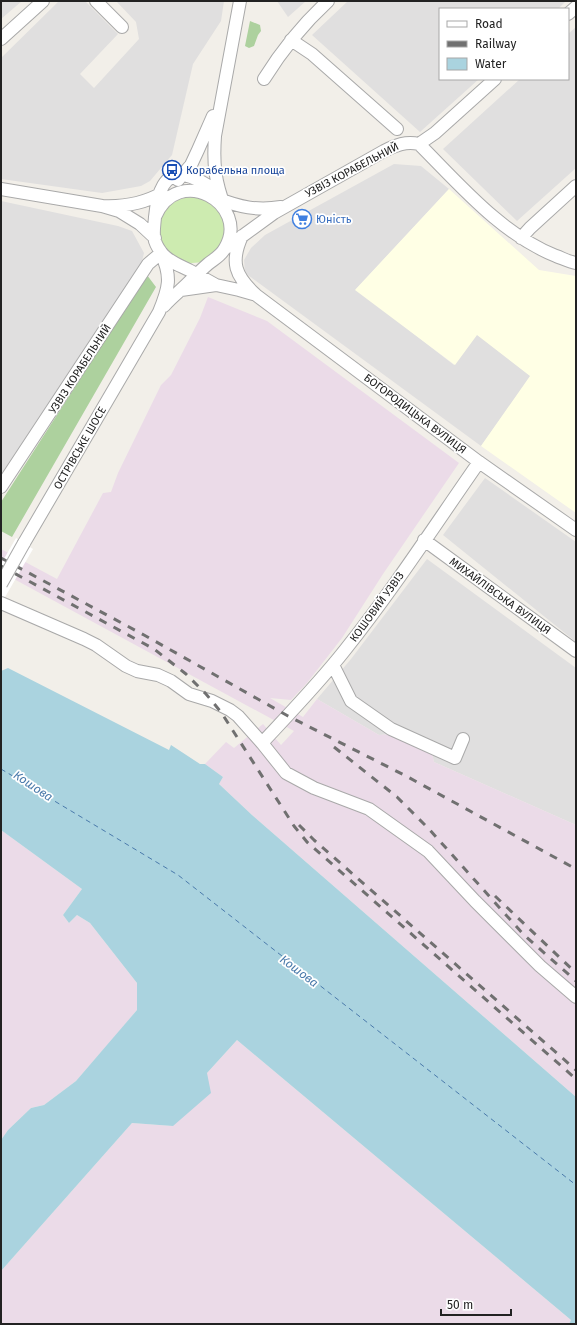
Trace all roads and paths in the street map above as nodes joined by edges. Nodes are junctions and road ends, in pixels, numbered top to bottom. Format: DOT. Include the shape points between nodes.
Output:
graph roads {
  1 [pos="43,1"];
  2 [pos="96,1"];
  3 [pos="240,1"];
  4 [pos="328,1"];
  5 [pos="122,27"];
  6 [pos="1,39"];
  7 [pos="291,40"];
  8 [pos="264,78"];
  9 [pos="494,80"];
  10 [pos="222,91"];
  11 [pos="397,129"];
  12 [pos="420,144"];
  13 [pos="182,175"];
  14 [pos="217,184"];
  15 [pos="576,186"];
  16 [pos="1,189"];
  17 [pos="166,194"];
  18 [pos="102,206"];
  19 [pos="224,206"];
  20 [pos="240,206"];
  21 [pos="286,206"];
  22 [pos="242,236"];
  23 [pos="155,238"];
  24 [pos="521,238"];
  25 [pos="226,248"];
  26 [pos="161,252"];
  27 [pos="576,263"];
  28 [pos="208,264"];
  29 [pos="183,267"];
  30 [pos="197,274"];
  31 [pos="241,279"];
  32 [pos="216,285"];
  33 [pos="181,290"];
  34 [pos="256,295"];
  35 [pos="159,312"];
  36 [pos="479,462"];
  37 [pos="1,487"];
  38 [pos="576,530"];
  39 [pos="424,540"];
  40 [pos="1,584"];
  41 [pos="1,603"];
  42 [pos="576,651"];
  43 [pos="333,665"];
  44 [pos="463,739"];
  45 [pos="262,743"];
  46 [pos="576,997"];
  1 -- 6 [label="street"];
  2 -- 5 [label="street"];
  3 -- 10 [label="street"];
  4 -- 7 [label="street"];
  7 -- 8 [label="street"];
  7 -- 11 [label="street" via="312,54"];
  9 -- 12 [label="street"];
  10 -- 13 [label="street" via="191,165"];
  10 -- 14 [label="street" via="213,157"];
  12 -- 21 [label="street, УЗВІЗ КОРАБЕЛЬНИЙ" via="407,142 391,148"];
  12 -- 24 [label="street" via="493,216"];
  13 -- 17 [label="street"];
  13 -- 17 [label="street" via="172,177 164,184"];
  13 -- 19 [label="street" via="204,183 215,192"];
  14 -- 19 [label="street"];
  14 -- 20 [label="street"];
  15 -- 24 [label="street"];
  16 -- 18 [label="street"];
  17 -- 18 [label="street" via="142,203 120,207"];
  17 -- 19 [label="street, УЗВІЗ КОРАБЕЛЬНИЙ" via="196,191 208,194"];
  17 -- 23 [label="street" via="155,217"];
  18 -- 23 [label="street" via="129,216"];
  19 -- 20 [label="street, УЗВІЗ КОРАБЕЛЬНИЙ"];
  19 -- 25 [label="street" via="230,223 230,236"];
  20 -- 21 [label="street, УЗВІЗ КОРАБЕЛЬНИЙ" via="267,209"];
  21 -- 22 [label="street, УЗВІЗ КОРАБЕЛЬНИЙ"];
  22 -- 25 [label="street, УЗВІЗ КОРАБЕЛЬНИЙ"];
  22 -- 31 [label="street, БОГОРОДИЦЬКА ВУЛИЦЯ" via="235,259"];
  23 -- 26 [label="street"];
  24 -- 27 [label="street" via="541,250"];
  25 -- 28 [label="street"];
  25 -- 31 [label="street, БОГОРОДИЦЬКА ВУЛИЦЯ" via="233,268"];
  26 -- 29 [label="street"];
  26 -- 35 [label="street, ОСТРІВСЬКЕ ШОСЕ" via="169,273 165,297"];
  26 -- 37 [label="street, УЗВІЗ КОРАБЕЛЬНИЙ" via="148,264"];
  28 -- 29 [label="street" via="195,268"];
  28 -- 30 [label="street, ОСТРІВСЬКЕ ШОСЕ"];
  29 -- 30 [label="street, БОГОРОДИЦЬКА ВУЛИЦЯ"];
  30 -- 32 [label="street, БОГОРОДИЦЬКА ВУЛИЦЯ"];
  30 -- 33 [label="street, ОСТРІВСЬКЕ ШОСЕ"];
  31 -- 34 [label="street, БОГОРОДИЦЬКА ВУЛИЦЯ"];
  32 -- 33 [label="street, БОГОРОДИЦЬКА ВУЛИЦЯ"];
  32 -- 34 [label="street, БОГОРОДИЦЬКА ВУЛИЦЯ"];
  33 -- 35 [label="street, ОСТРІВСЬКЕ ШОСЕ"];
  34 -- 36 [label="street, БОГОРОДИЦЬКА ВУЛИЦЯ"];
  35 -- 40 [label="street, ОСТРІВСЬКЕ ШОСЕ, bridge"];
  36 -- 38 [label="street, БОГОРОДИЦЬКА ВУЛИЦЯ"];
  36 -- 39 [label="street, КОШОВИЙ УЗВІЗ"];
  39 -- 42 [label="street, МИХАЙЛІВСЬКА ВУЛИЦЯ"];
  39 -- 43 [label="street, КОШОВИЙ УЗВІЗ" via="392,588"];
  41 -- 45 [label="street" via="96,645 126,666 158,675 189,694 230,710"];
  43 -- 44 [label="street" via="351,701 391,729 454,758"];
  43 -- 45 [label="street, КОШОВИЙ УЗВІЗ"];
  45 -- 46 [label="street" via="286,773 314,788 369,809 428,851 540,966"];
}
